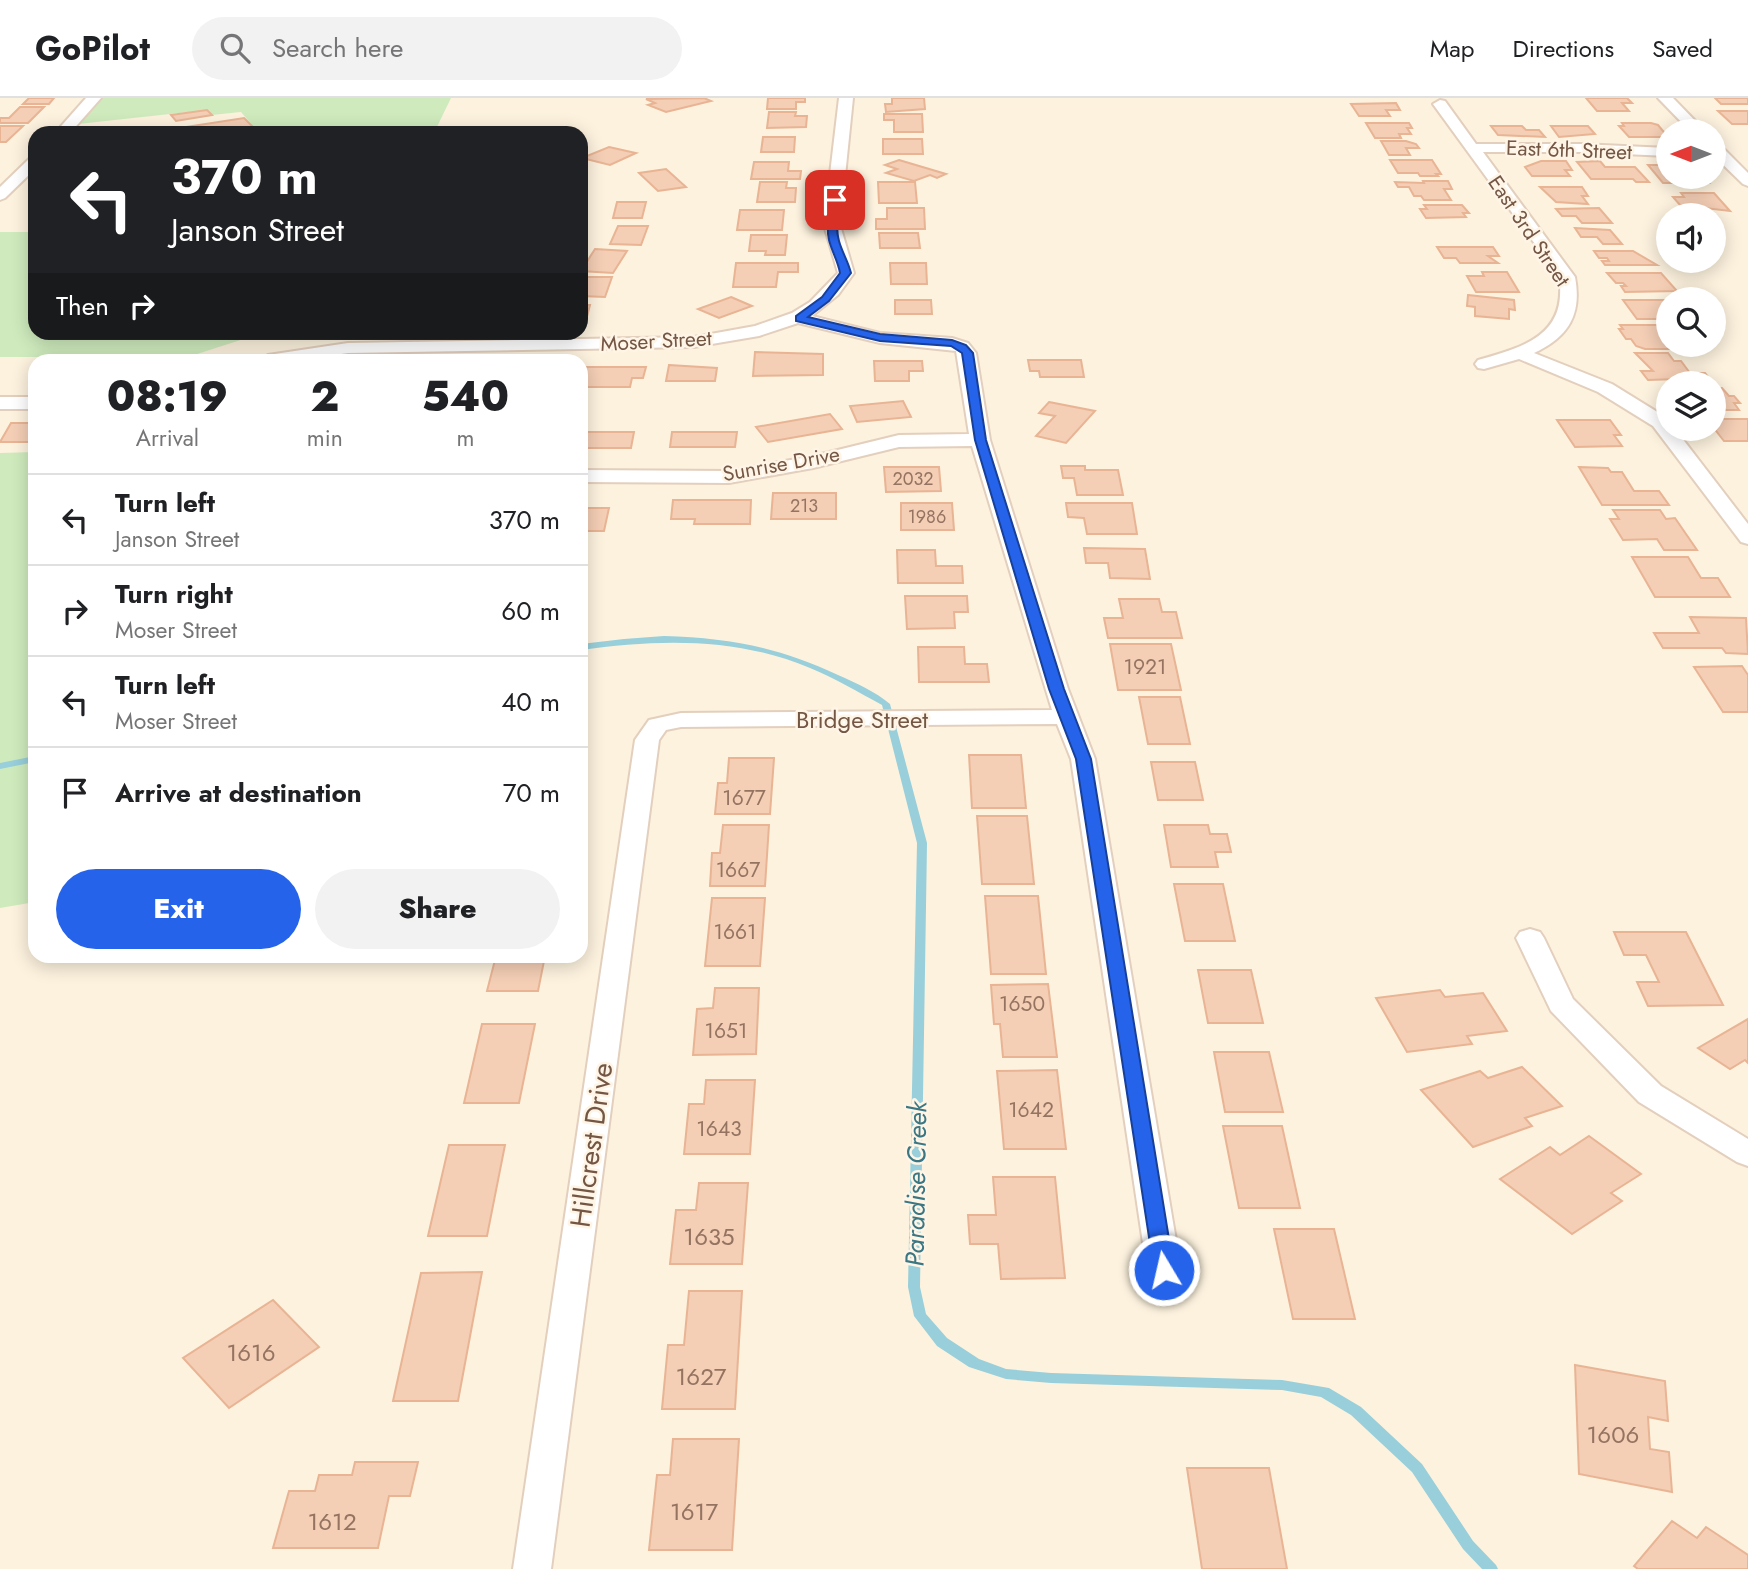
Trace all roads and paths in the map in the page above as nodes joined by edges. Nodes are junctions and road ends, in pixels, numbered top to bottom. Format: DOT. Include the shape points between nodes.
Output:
graph roads {
  1 [pos="94,98"];
  2 [pos="846,98"];
  3 [pos="1665,98"];
  4 [pos="1440,104"];
  5 [pos="1686,119"];
  6 [pos="68,126"];
  7 [pos="1471,148"];
  8 [pos="1656,151"];
  9 [pos="1726,151"];
  10 [pos="1738,152"];
  11 [pos="1726,160"];
  12 [pos="28,168"];
  13 [pos="1748,181"];
  14 [pos="0,195"];
  15 [pos="800,318"];
  16 [pos="471,340"];
  17 [pos="555,340"];
  18 [pos="308,354"];
  19 [pos="1522,354"];
  20 [pos="1484,365"];
  21 [pos="0,403"];
  22 [pos="28,403"];
  23 [pos="981,440"];
  24 [pos="588,476"];
  25 [pos="1748,538"];
  26 [pos="1066,717"];
  27 [pos="658,725"];
  28 [pos="1530,938"];
  29 [pos="1748,1154"];
  30 [pos="1164,1270"];
  31 [pos="532,1569"];
  1 -- 6 [label="street"];
  2 -- 15 [label="street, Moser Street" via="832,225 846,273 825,299"];
  3 -- 5 [label="street"];
  4 -- 7 [label="street, East 3rd Street"];
  7 -- 8 [label="street, East 6th Street"];
  7 -- 19 [label="street, East 3rd Street" via="1567,277 1572,292 1566,319"];
  9 -- 10 [label="street"];
  11 -- 13 [label="street"];
  12 -- 14 [label="street"];
  15 -- 17 [label="street, Moser Street" via="694,342"];
  15 -- 23 [label="street" via="856,334 962,347 969,360"];
  16 -- 18 [label="street, Moser Street"];
  19 -- 20 [label="street, East 3rd Street"];
  19 -- 25 [label="street" via="1605,388 1660,422"];
  21 -- 22 [label="street"];
  23 -- 24 [label="street, Sunrise Drive" via="899,441 729,477"];
  23 -- 26 [label="street"];
  26 -- 27 [label="street, Bridge Street" via="681,720"];
  26 -- 30 [label="street" via="1083,759"];
  27 -- 31 [label="street, Hillcrest Drive" via="647,740"];
  28 -- 29 [label="street" via="1561,1004 1650,1094"];
}
